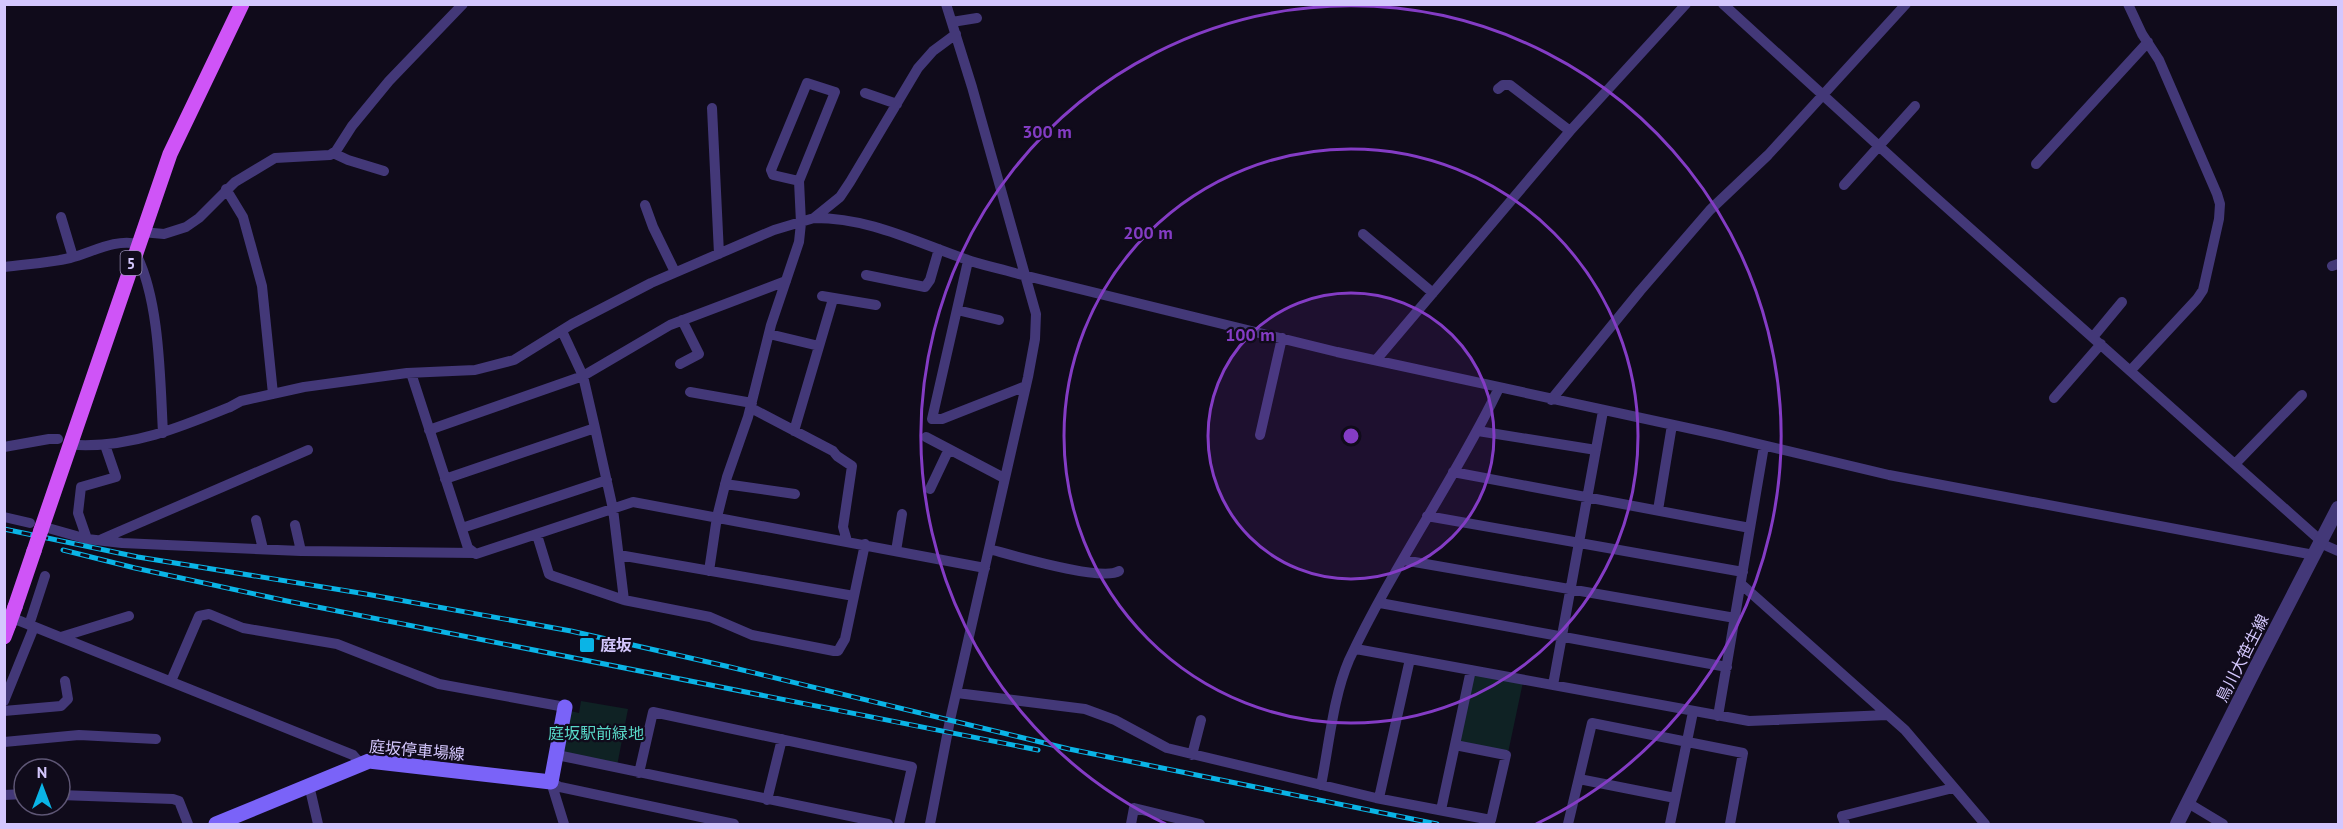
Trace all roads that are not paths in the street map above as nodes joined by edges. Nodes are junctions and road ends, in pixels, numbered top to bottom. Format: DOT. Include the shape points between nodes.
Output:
graph roads {
  1 [pos="242,4"];
  2 [pos="463,4"];
  3 [pos="946,4"];
  4 [pos="1686,4"];
  5 [pos="1723,4"];
  6 [pos="1906,4"];
  7 [pos="2128,4"];
  8 [pos="977,18"];
  9 [pos="952,22"];
  10 [pos="956,34"];
  11 [pos="2148,42"];
  12 [pos="1498,89"];
  13 [pos="865,93"];
  14 [pos="1823,96"];
  15 [pos="897,104"];
  16 [pos="1916,106"];
  17 [pos="712,108"];
  18 [pos="1570,131"];
  19 [pos="1879,147"];
  20 [pos="333,153"];
  21 [pos="2036,164"];
  22 [pos="384,171"];
  23 [pos="799,181"];
  24 [pos="1844,185"];
  25 [pos="226,189"];
  26 [pos="645,205"];
  27 [pos="61,217"];
  28 [pos="814,218"];
  29 [pos="801,223"];
  30 [pos="1362,234"];
  31 [pos="138,243"];
  32 [pos="939,249"];
  33 [pos="719,254"];
  34 [pos="73,257"];
  35 [pos="968,261"];
  36 [pos="4,267"];
  37 [pos="675,272"];
  38 [pos="866,275"];
  39 [pos="1026,276"];
  40 [pos="786,281"];
  41 [pos="1433,293"];
  42 [pos="2122,302"];
  43 [pos="876,305"];
  44 [pos="957,310"];
  45 [pos="682,320"];
  46 [pos="999,320"];
  47 [pos="561,331"];
  48 [pos="769,334"];
  49 [pos="1282,338"];
  50 [pos="2097,340"];
  51 [pos="819,346"];
  52 [pos="1376,360"];
  53 [pos="680,364"];
  54 [pos="2131,370"];
  55 [pos="411,373"];
  56 [pos="583,376"];
  57 [pos="1026,386"];
  58 [pos="1499,388"];
  59 [pos="690,392"];
  60 [pos="273,394"];
  61 [pos="2302,395"];
  62 [pos="2054,398"];
  63 [pos="1551,400"];
  64 [pos="751,405"];
  65 [pos="1603,411"];
  66 [pos="1672,425"];
  67 [pos="595,428"];
  68 [pos="429,430"];
  69 [pos="794,431"];
  70 [pos="1478,431"];
  71 [pos="164,433"];
  72 [pos="1260,435"];
  73 [pos="926,437"];
  74 [pos="58,440"];
  75 [pos="78,445"];
  76 [pos="105,445"];
  77 [pos="1764,446"];
  78 [pos="4,447"];
  79 [pos="949,449"];
  80 [pos="308,450"];
  81 [pos="1596,450"];
  82 [pos="2235,464"];
  83 [pos="1453,472"];
  84 [pos="1005,478"];
  85 [pos="445,479"];
  86 [pos="607,480"];
  87 [pos="725,484"];
  88 [pos="930,489"];
  89 [pos="795,494"];
  90 [pos="1587,496"];
  91 [pos="2338,508"];
  92 [pos="613,509"];
  93 [pos="1658,510"];
  94 [pos="902,514"];
  95 [pos="1427,516"];
  96 [pos="4,517"];
  97 [pos="717,517"];
  98 [pos="256,520"];
  99 [pos="295,525"];
  100 [pos="40,527"];
  101 [pos="462,528"];
  102 [pos="1750,528"];
  103 [pos="537,535"];
  104 [pos="87,539"];
  105 [pos="99,541"];
  106 [pos="847,541"];
  107 [pos="865,544"];
  108 [pos="1579,544"];
  109 [pos="2319,546"];
  110 [pos="263,549"];
  111 [pos="989,549"];
  112 [pos="2338,550"];
  113 [pos="302,551"];
  114 [pos="896,551"];
  115 [pos="476,554"];
  116 [pos="619,555"];
  117 [pos="1403,560"];
  118 [pos="985,568"];
  119 [pos="709,571"];
  120 [pos="1119,571"];
  121 [pos="1743,572"];
  122 [pos="45,576"];
  123 [pos="1741,584"];
  124 [pos="1570,590"];
  125 [pos="854,596"];
  126 [pos="624,600"];
  127 [pos="1380,603"];
  128 [pos="129,616"];
  129 [pos="1735,618"];
  130 [pos="8,621"];
  131 [pos="31,626"];
  132 [pos="1562,636"];
  133 [pos="61,637"];
  134 [pos="1356,649"];
  135 [pos="1410,659"];
  136 [pos="1727,667"];
  137 [pos="1471,670"];
  138 [pos="65,681"];
  139 [pos="171,681"];
  140 [pos="1553,685"];
  141 [pos="957,693"];
  142 [pos="4,701"];
  143 [pos="565,707"];
  144 [pos="4,711"];
  145 [pos="1693,712"];
  146 [pos="1887,715"];
  147 [pos="1718,716"];
  148 [pos="1201,720"];
  149 [pos="156,739"];
  150 [pos="782,739"];
  151 [pos="1686,741"];
  152 [pos="4,742"];
  153 [pos="1455,745"];
  154 [pos="557,755"];
  155 [pos="1192,755"];
  156 [pos="360,763"];
  157 [pos="639,773"];
  158 [pos="1579,779"];
  159 [pos="551,782"];
  160 [pos="309,785"];
  161 [pos="1321,785"];
  162 [pos="1953,788"];
  163 [pos="72,795"];
  164 [pos="1379,798"];
  165 [pos="1675,798"];
  166 [pos="767,800"];
  167 [pos="2188,803"];
  168 [pos="1441,810"];
  169 [pos="243,819"];
  170 [pos="1200,824"];
  171 [pos="188,825"];
  172 [pos="216,825"];
  173 [pos="318,825"];
  174 [pos="564,825"];
  175 [pos="734,825"];
  176 [pos="888,825"];
  177 [pos="899,825"];
  178 [pos="930,825"];
  179 [pos="1131,825"];
  180 [pos="1568,825"];
  181 [pos="1670,825"];
  182 [pos="1730,825"];
  183 [pos="1845,825"];
  184 [pos="1985,825"];
  185 [pos="2177,825"];
  186 [pos="2223,825"];
  1 -- 31 [label="main road, 5" via="170,154"];
  2 -- 20 [label="street" via="389,81"];
  3 -- 9 [label="street"];
  4 -- 18 [label="street"];
  5 -- 14 [label="street"];
  6 -- 14 [label="street"];
  7 -- 11 [label="street"];
  8 -- 9 [label="street"];
  9 -- 10 [label="street"];
  10 -- 15 [label="street" via="925,60"];
  10 -- 39 [label="street"];
  11 -- 21 [label="street"];
  11 -- 54 [label="street" via="2217,194 2220,209 2200,295"];
  12 -- 18 [label="street" via="1510,85"];
  13 -- 15 [label="street"];
  14 -- 19 [label="street"];
  14 -- 63 [label="street" via="1710,210"];
  15 -- 28 [label="street" via="840,197"];
  16 -- 19 [label="street"];
  17 -- 33 [label="street"];
  18 -- 41 [label="street"];
  19 -- 24 [label="street"];
  19 -- 50 [label="street"];
  20 -- 22 [label="street"];
  20 -- 25 [label="street" via="275,158"];
  23 -- 23 [label="street" via="835,92 807,83 771,170 773,175"];
  23 -- 29 [label="street"];
  25 -- 31 [label="street" via="199,218 179,231"];
  25 -- 60 [label="street" via="243,217 262,285"];
  26 -- 37 [label="street"];
  27 -- 34 [label="street"];
  28 -- 29 [label="street"];
  28 -- 32 [label="street" via="865,223"];
  29 -- 33 [label="street" via="774,230"];
  29 -- 40 [label="street"];
  30 -- 41 [label="street"];
  31 -- 34 [label="street" via="100,248"];
  31 -- 71 [label="street" via="158,342"];
  31 -- 100 [label="main road, 5"];
  32 -- 35 [label="street"];
  32 -- 38 [label="street" via="925,287"];
  33 -- 37 [label="street"];
  34 -- 36 [label="street"];
  35 -- 39 [label="street"];
  35 -- 44 [label="street"];
  37 -- 47 [label="street"];
  39 -- 49 [label="street"];
  39 -- 57 [label="street" via="1036,314"];
  40 -- 45 [label="street"];
  40 -- 48 [label="street"];
  41 -- 52 [label="street"];
  42 -- 50 [label="street"];
  43 -- 51 [label="street" via="828,298"];
  44 -- 46 [label="street"];
  44 -- 57 [label="street" via="932,419 942,419"];
  45 -- 53 [label="street" via="699,354"];
  45 -- 56 [label="street"];
  47 -- 55 [label="street" via="506,363 475,370"];
  47 -- 56 [label="street"];
  48 -- 51 [label="street"];
  48 -- 64 [label="street"];
  49 -- 52 [label="street"];
  49 -- 72 [label="street"];
  50 -- 54 [label="street"];
  50 -- 62 [label="street"];
  51 -- 69 [label="street"];
  52 -- 58 [label="street"];
  54 -- 82 [label="street"];
  55 -- 60 [label="street"];
  55 -- 68 [label="street"];
  56 -- 67 [label="street"];
  56 -- 68 [label="street"];
  57 -- 84 [label="street"];
  58 -- 63 [label="street"];
  58 -- 70 [label="street"];
  59 -- 64 [label="street"];
  60 -- 71 [label="street" via="241,401"];
  61 -- 82 [label="street"];
  63 -- 65 [label="street"];
  64 -- 69 [label="street"];
  64 -- 87 [label="street"];
  65 -- 66 [label="street"];
  65 -- 81 [label="street"];
  66 -- 77 [label="street"];
  66 -- 93 [label="street"];
  67 -- 85 [label="street"];
  67 -- 86 [label="street"];
  68 -- 85 [label="street"];
  69 -- 106 [label="street" via="833,451 852,466 843,527"];
  70 -- 81 [label="street"];
  70 -- 83 [label="street"];
  71 -- 76 [label="street"];
  73 -- 79 [label="street"];
  74 -- 78 [label="street"];
  75 -- 76 [label="street"];
  76 -- 104 [label="street" via="116,477 81,487 78,513"];
  77 -- 102 [label="street"];
  77 -- 109 [label="street" via="1889,475"];
  79 -- 84 [label="street"];
  79 -- 88 [label="street"];
  80 -- 105 [label="street"];
  81 -- 90 [label="street"];
  82 -- 109 [label="street"];
  83 -- 90 [label="street"];
  83 -- 95 [label="street"];
  84 -- 111 [label="street"];
  85 -- 101 [label="street"];
  86 -- 92 [label="street"];
  86 -- 101 [label="street"];
  87 -- 89 [label="street"];
  87 -- 97 [label="street"];
  90 -- 93 [label="street"];
  90 -- 108 [label="street"];
  91 -- 109 [label="street, 鳥川大笹生線"];
  92 -- 97 [label="street" via="633,502"];
  92 -- 103 [label="street"];
  92 -- 116 [label="street"];
  93 -- 102 [label="street"];
  94 -- 114 [label="street"];
  95 -- 108 [label="street"];
  95 -- 117 [label="street"];
  96 -- 100 [label="street"];
  97 -- 106 [label="street"];
  97 -- 119 [label="street"];
  98 -- 110 [label="street"];
  99 -- 113 [label="street"];
  100 -- 104 [label="street"];
  100 -- 130 [label="main road, 5, bridge"];
  101 -- 115 [label="street" via="468,548"];
  102 -- 121 [label="street"];
  103 -- 115 [label="street"];
  103 -- 126 [label="street" via="549,574"];
  104 -- 105 [label="street"];
  105 -- 110 [label="street"];
  106 -- 107 [label="street"];
  107 -- 114 [label="street"];
  107 -- 125 [label="street"];
  108 -- 121 [label="street"];
  108 -- 124 [label="street"];
  109 -- 112 [label="street"];
  109 -- 167 [label="street, 鳥川大笹生線"];
  110 -- 113 [label="street"];
  111 -- 118 [label="street"];
  111 -- 120 [label="street" via="1090,574"];
  113 -- 115 [label="street"];
  114 -- 118 [label="street"];
  116 -- 119 [label="street"];
  116 -- 126 [label="street"];
  117 -- 124 [label="street"];
  117 -- 127 [label="street"];
  118 -- 141 [label="street"];
  119 -- 125 [label="street"];
  121 -- 123 [label="street"];
  122 -- 131 [label="street"];
  123 -- 129 [label="street"];
  123 -- 146 [label="street"];
  124 -- 129 [label="street"];
  124 -- 132 [label="street"];
  125 -- 126 [label="street" via="844,642 838,651 752,635 710,617"];
  127 -- 132 [label="street"];
  127 -- 134 [label="street"];
  128 -- 133 [label="street"];
  129 -- 136 [label="street"];
  130 -- 131 [label="street"];
  131 -- 133 [label="street"];
  131 -- 142 [label="street"];
  132 -- 136 [label="street"];
  132 -- 140 [label="street"];
  133 -- 139 [label="street"];
  134 -- 135 [label="street"];
  134 -- 161 [label="street" via="1340,690"];
  135 -- 137 [label="street"];
  135 -- 164 [label="street"];
  136 -- 147 [label="street"];
  137 -- 140 [label="street"];
  137 -- 153 [label="street"];
  138 -- 144 [label="street" via="68,699 61,706"];
  139 -- 143 [label="street" via="199,616 208,614 243,628 338,644 439,684"];
  139 -- 156 [label="street" via="353,755"];
  140 -- 145 [label="street"];
  141 -- 155 [label="street" via="1085,709 1167,748"];
  141 -- 178 [label="street"];
  143 -- 154 [label="main road"];
  145 -- 147 [label="street"];
  145 -- 151 [label="street"];
  146 -- 147 [label="street" via="1761,722"];
  146 -- 162 [label="street" via="1905,730"];
  148 -- 155 [label="street"];
  149 -- 152 [label="street" via="79,735"];
  150 -- 157 [label="street" via="653,712"];
  150 -- 166 [label="street"];
  150 -- 177 [label="street" via="912,767"];
  151 -- 158 [label="street" via="1592,723"];
  151 -- 165 [label="street"];
  151 -- 182 [label="street" via="1743,753"];
  153 -- 168 [label="street"];
  153 -- 168 [label="street" via="1506,755 1491,820"];
  154 -- 157 [label="street"];
  154 -- 159 [label="main road"];
  155 -- 161 [label="street"];
  156 -- 159 [label="main road, 庭坂停車場線"];
  156 -- 160 [label="main road, 庭坂停車場線"];
  157 -- 166 [label="street"];
  158 -- 165 [label="street"];
  158 -- 180 [label="street"];
  159 -- 174 [label="street"];
  159 -- 175 [label="street"];
  160 -- 169 [label="main road, 庭坂停車場線"];
  160 -- 173 [label="street"];
  161 -- 164 [label="street"];
  162 -- 183 [label="street" via="1842,816"];
  162 -- 184 [label="street"];
  163 -- 171 [label="street" via="172,799 179,801"];
  164 -- 168 [label="street"];
  165 -- 181 [label="street"];
  166 -- 176 [label="street"];
  167 -- 185 [label="street, 鳥川大笹生線"];
  167 -- 186 [label="street"];
  169 -- 172 [label="main road, 庭坂停車場線"];
  170 -- 179 [label="street" via="1134,808"];
}
